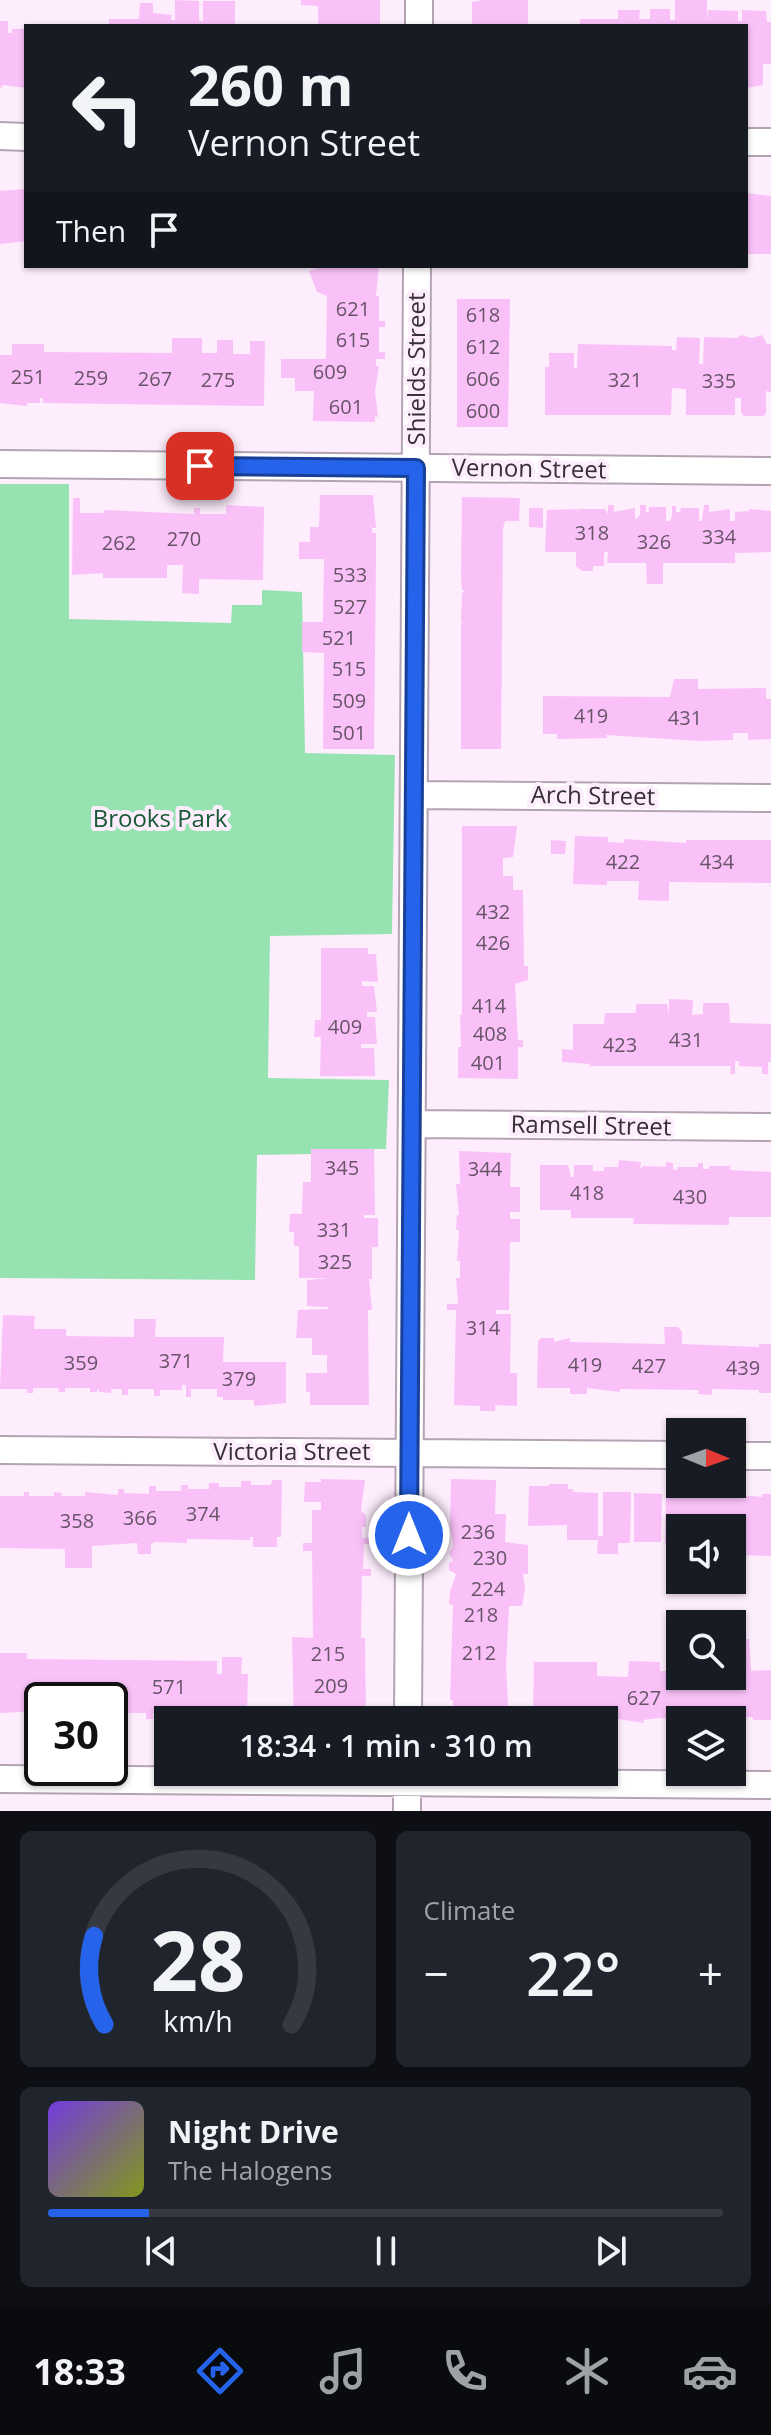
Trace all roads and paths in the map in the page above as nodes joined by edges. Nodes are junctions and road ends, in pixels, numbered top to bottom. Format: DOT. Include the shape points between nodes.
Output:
graph roads {
  1 [pos="419,0"];
  2 [pos="419,24"];
  3 [pos="0,136"];
  4 [pos="24,137"];
  5 [pos="748,142"];
  6 [pos="771,142"];
  7 [pos="417,268"];
  8 [pos="0,464"];
  9 [pos="416,468"];
  10 [pos="771,471"];
  11 [pos="414,795"];
  12 [pos="771,798"];
  13 [pos="412,1124"];
  14 [pos="771,1127"];
  15 [pos="0,1450"];
  16 [pos="410,1453"];
  17 [pos="666,1455"];
  18 [pos="746,1456"];
  19 [pos="771,1456"];
  20 [pos="408,1706"];
  21 [pos="154,1778"];
  22 [pos="0,1779"];
  23 [pos="618,1782"];
  24 [pos="771,1785"];
  25 [pos="407,1786"];
  26 [pos="407,1811"];
  1 -- 2 [label="street"];
  3 -- 4 [label="street"];
  5 -- 6 [label="street"];
  7 -- 9 [label="street, Shields Street"];
  8 -- 9 [label="street, Vernon Street"];
  9 -- 10 [label="street, Vernon Street"];
  9 -- 11 [label="street, Shields Street"];
  11 -- 12 [label="street, Arch Street"];
  11 -- 13 [label="street, Shields Street"];
  13 -- 14 [label="street, Ramsell Street"];
  13 -- 16 [label="street, Shields Street"];
  15 -- 16 [label="street, Victoria Street"];
  16 -- 17 [label="street, Victoria Street"];
  16 -- 20 [label="street, Shields Street"];
  18 -- 19 [label="street"];
  21 -- 22 [label="street"];
  23 -- 24 [label="street"];
  25 -- 26 [label="street"];
}
